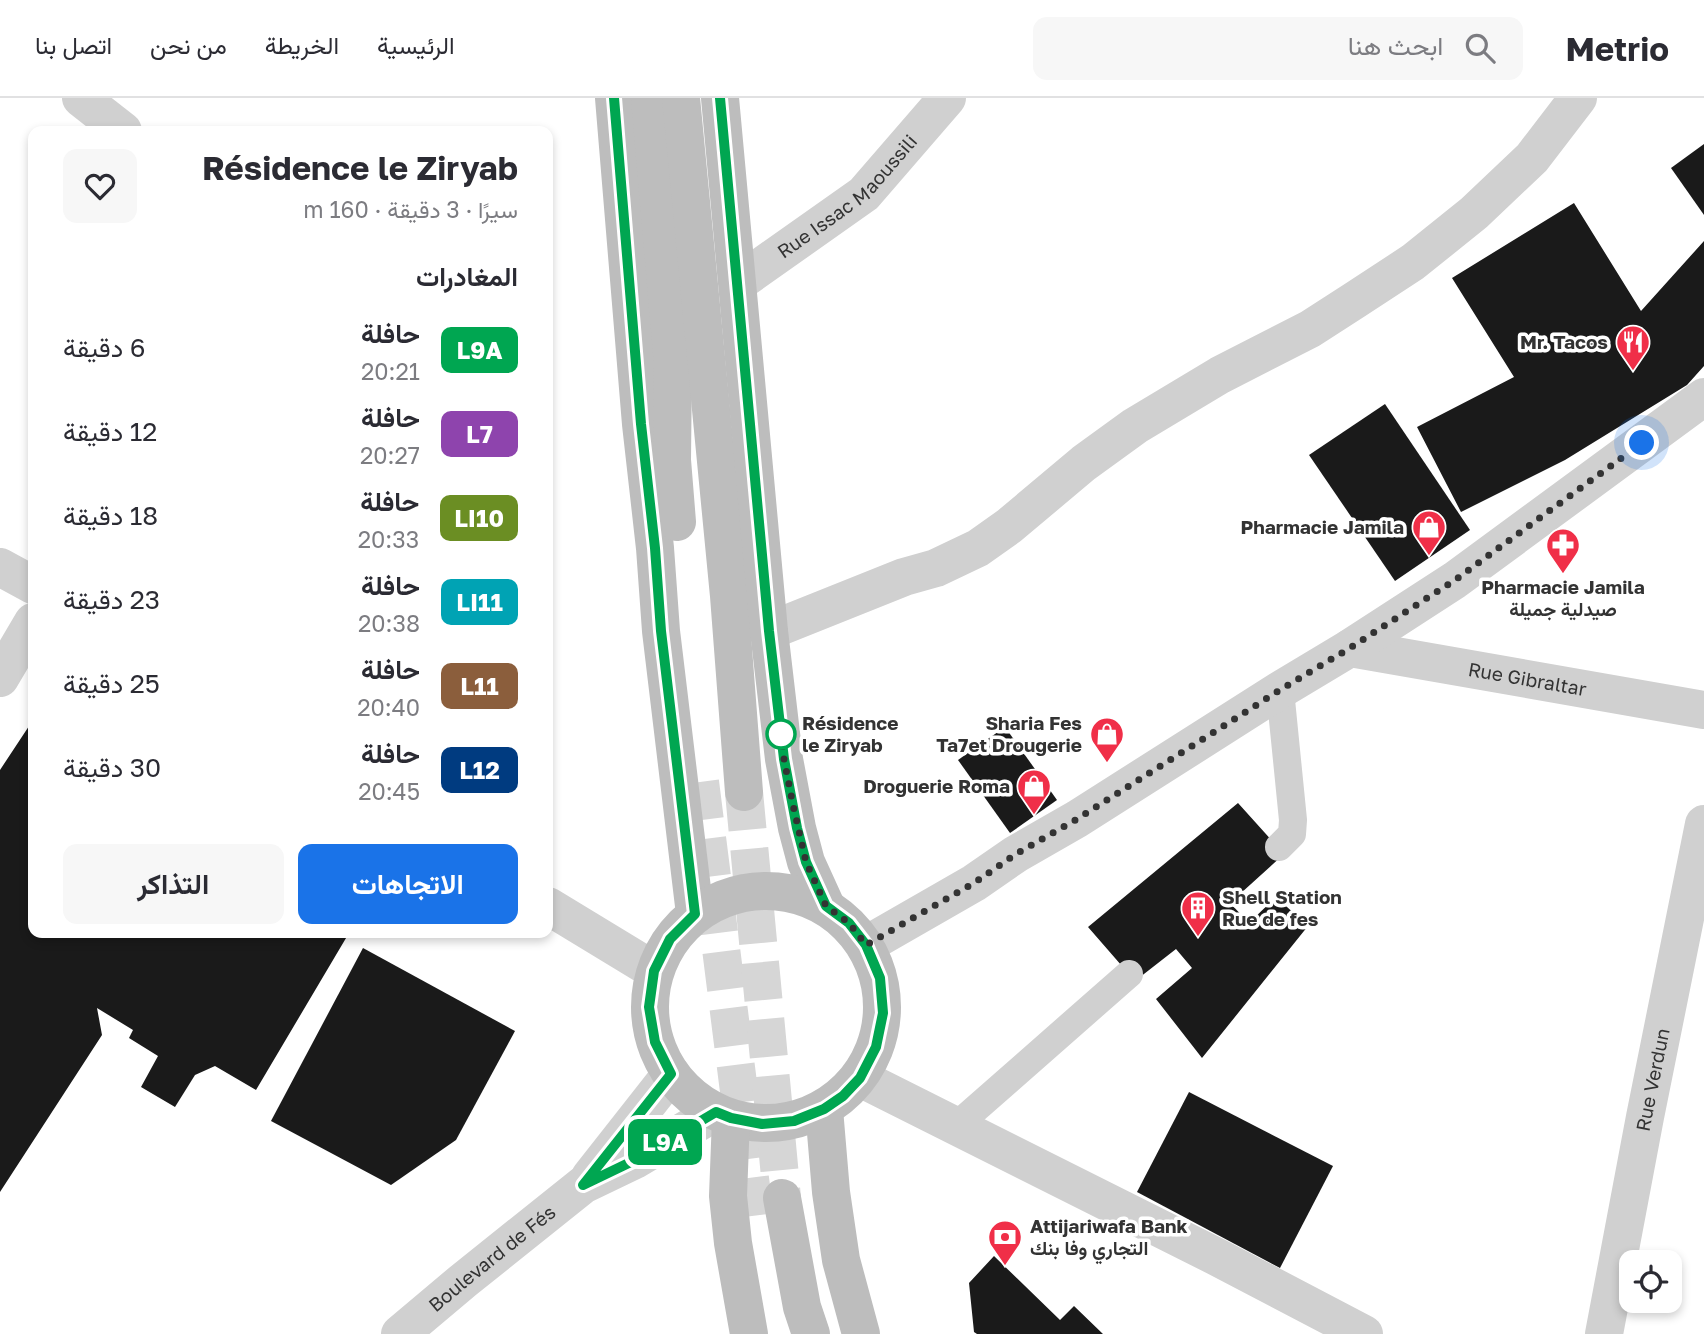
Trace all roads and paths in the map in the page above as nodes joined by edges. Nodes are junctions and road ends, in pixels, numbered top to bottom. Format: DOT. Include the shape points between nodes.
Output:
graph roads {
  1 [pos="81,98"];
  2 [pos="614,98"];
  3 [pos="650,98"];
  4 [pos="681,98"];
  5 [pos="720,98"];
  6 [pos="947,98"];
  7 [pos="1578,98"];
  8 [pos="117,126"];
  9 [pos="738,283"];
  10 [pos="1704,397"];
  11 [pos="0,567"];
  12 [pos="28,582"];
  13 [pos="28,630"];
  14 [pos="769,631"];
  15 [pos="1350,648"];
  16 [pos="0,678"];
  17 [pos="1280,690"];
  18 [pos="1704,710"];
  19 [pos="700,782"];
  20 [pos="744,792"];
  21 [pos="1704,824"];
  22 [pos="1279,847"];
  23 [pos="826,906"];
  24 [pos="553,909"];
  25 [pos="695,914"];
  26 [pos="866,945"];
  27 [pos="654,971"];
  28 [pos="1129,974"];
  29 [pos="671,1074"];
  30 [pos="860,1078"];
  31 [pos="824,1109"];
  32 [pos="724,1115"];
  33 [pos="956,1126"];
  34 [pos="583,1185"];
  35 [pos="782,1198"];
  36 [pos="756,1226"];
  37 [pos="400,1334"];
  38 [pos="749,1334"];
  39 [pos="776,1334"];
  40 [pos="811,1334"];
  41 [pos="861,1334"];
  42 [pos="1364,1334"];
  43 [pos="1605,1334"];
  1 -- 8 [label="street"];
  2 -- 25 [label="main road" via="661,631"];
  3 -- 19 [label="main road" via="673,366 673,474"];
  4 -- 20 [label="main road"];
  5 -- 9 [label="main road"];
  6 -- 9 [label="street, Rue Issac Maoussili" via="864,194"];
  7 -- 14 [label="street" via="1532,158 1475,213 1367,293 1135,426 978,548"];
  9 -- 14 [label="main road"];
  10 -- 15 [label="street" via="1455,580"];
  11 -- 12 [label="street"];
  13 -- 16 [label="street"];
  14 -- 23 [label="main road" via="797,828"];
  15 -- 17 [label="street"];
  15 -- 18 [label="street, Rue Gibraltar"];
  17 -- 22 [label="lane" via="1293,820 1292,834"];
  17 -- 26 [label="street" via="974,883"];
  21 -- 43 [label="street, Rue Verdun"];
  23 -- 25 [label="main road" via="794,893 760,889 725,897"];
  23 -- 26 [label="main road" via="849,923"];
  24 -- 27 [label="street"];
  25 -- 27 [label="main road" via="670,939"];
  26 -- 30 [label="main road" via="880,978 883,1013 876,1047"];
  27 -- 29 [label="main road" via="649,1007 655,1042"];
  28 -- 33 [label="lane"];
  29 -- 32 [label="main road" via="691,1096"];
  29 -- 34 [label="street, Boulevard de Fés"];
  30 -- 31 [label="main road"];
  30 -- 33 [label="street"];
  31 -- 32 [label="main road" via="794,1121 762,1124"];
  31 -- 41 [label="main road" via="841,1260"];
  32 -- 34 [label="street, Boulevard de Fés"];
  32 -- 38 [label="main road" via="733,1243"];
  33 -- 42 [label="street"];
  34 -- 37 [label="street, Boulevard de Fés"];
  35 -- 40 [label="main road"];
  36 -- 39 [label="main road"];
}
